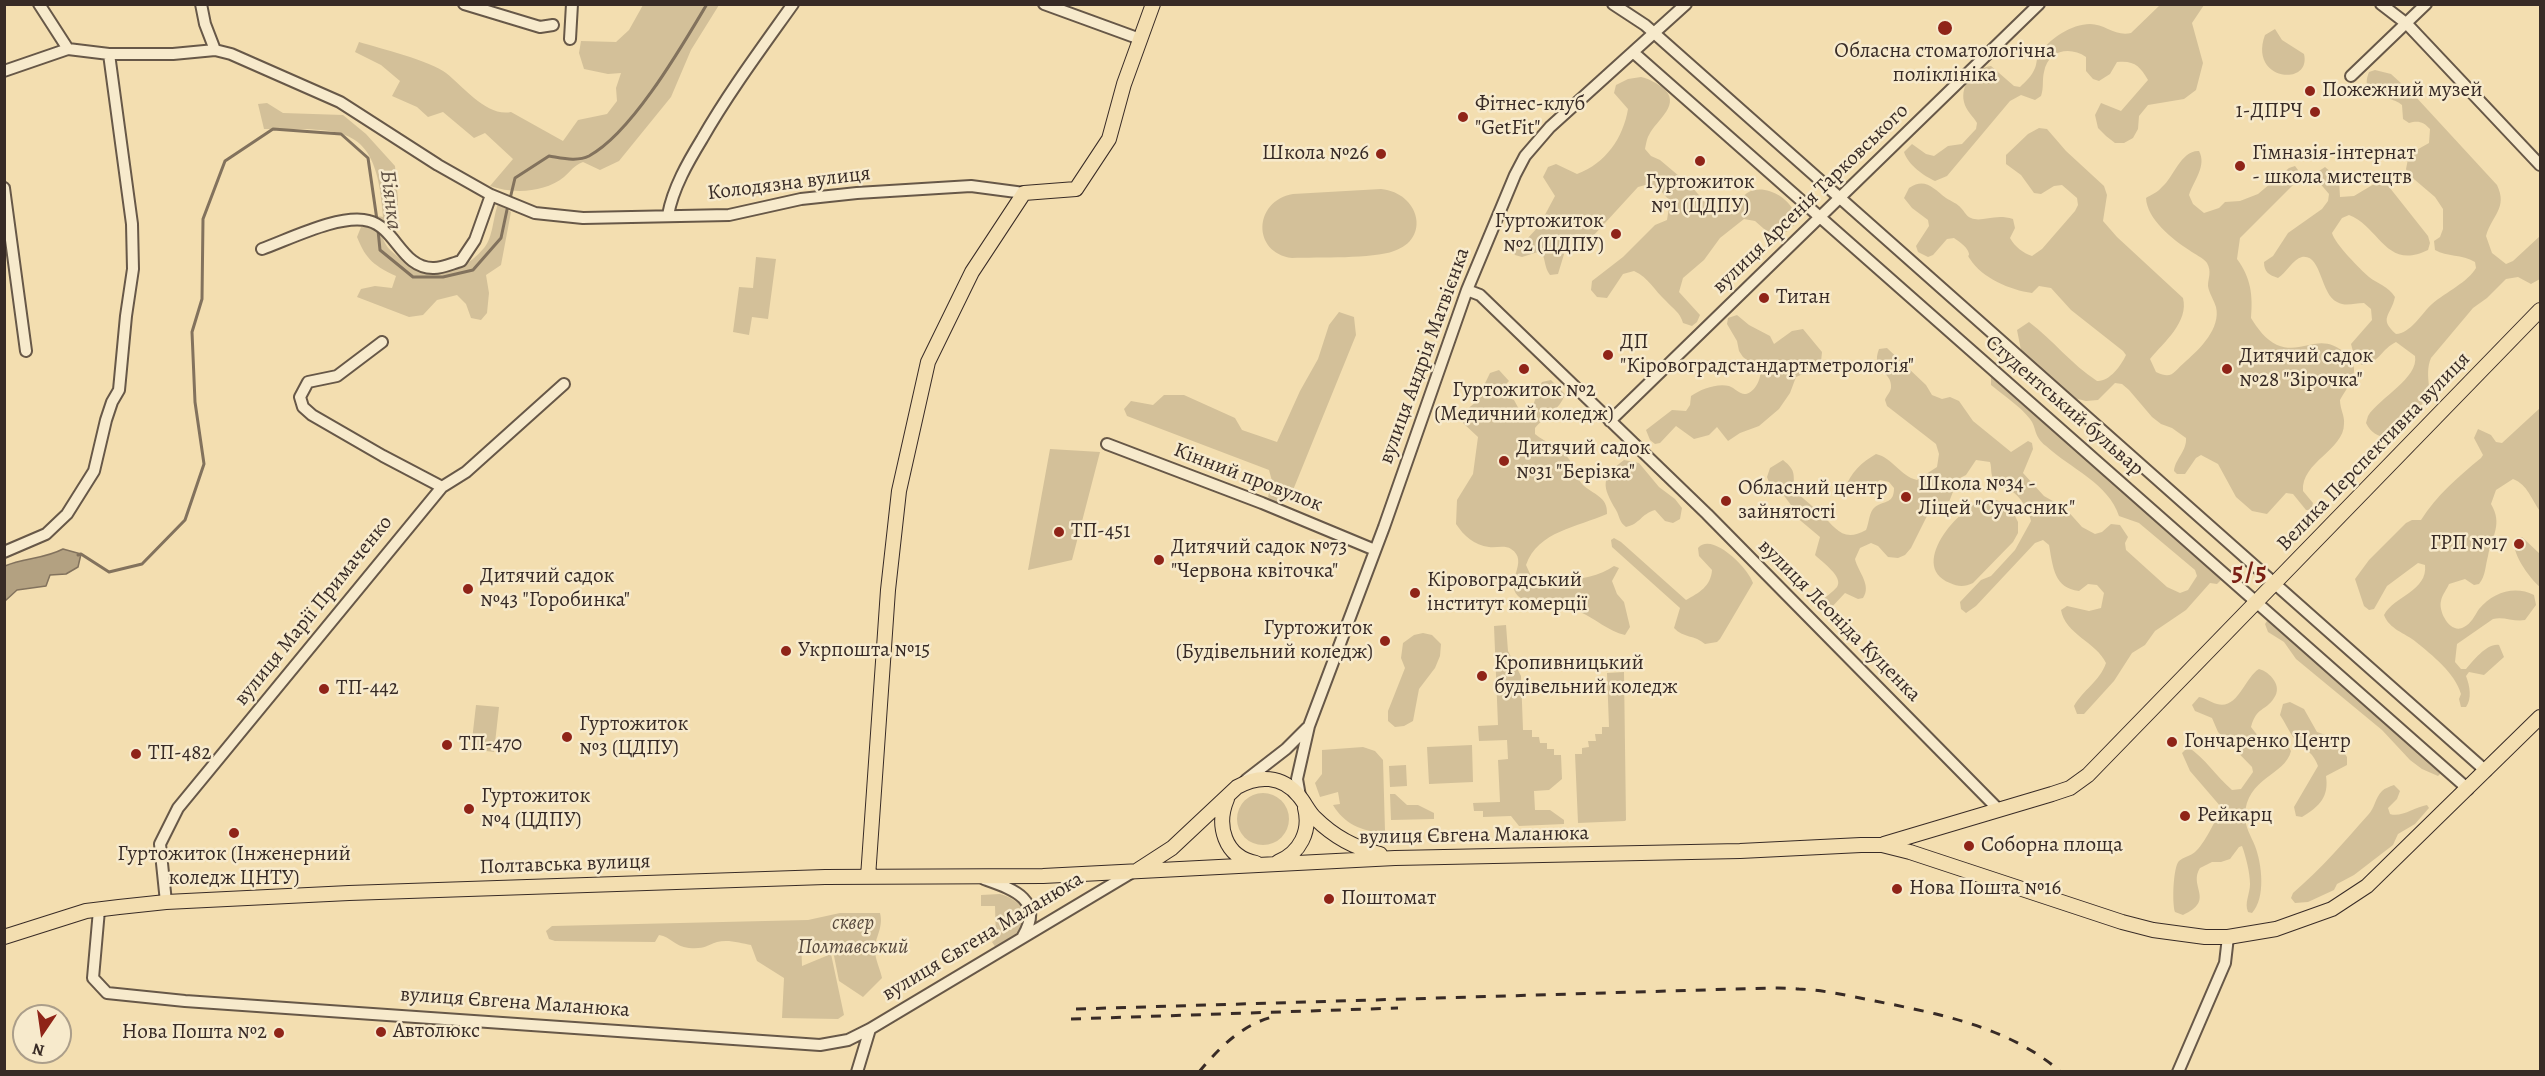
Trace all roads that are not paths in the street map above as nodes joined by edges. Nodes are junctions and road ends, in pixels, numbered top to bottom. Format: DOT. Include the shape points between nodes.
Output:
graph roads {
  1 [pos="39,4"];
  2 [pos="201,4"];
  3 [pos="464,4"];
  4 [pos="572,4"];
  5 [pos="793,4"];
  6 [pos="1044,4"];
  7 [pos="1153,4"];
  8 [pos="1613,4"];
  9 [pos="1686,4"];
  10 [pos="2039,4"];
  11 [pos="2381,4"];
  12 [pos="2426,4"];
  13 [pos="2407,24"];
  14 [pos="552,25"];
  15 [pos="1654,34"];
  16 [pos="570,39"];
  17 [pos="1140,39"];
  18 [pos="68,49"];
  19 [pos="215,50"];
  20 [pos="1634,53"];
  21 [pos="108,54"];
  22 [pos="4,71"];
  23 [pos="2351,76"];
  24 [pos="2541,165"];
  25 [pos="4,188"];
  26 [pos="1024,193"];
  27 [pos="494,196"];
  28 [pos="1838,198"];
  29 [pos="668,215"];
  30 [pos="1819,217"];
  31 [pos="262,249"];
  32 [pos="1467,290"];
  33 [pos="2541,310"];
  34 [pos="382,342"];
  35 [pos="26,351"];
  36 [pos="564,384"];
  37 [pos="1610,421"];
  38 [pos="1107,444"];
  39 [pos="442,487"];
  40 [pos="1375,550"];
  41 [pos="4,552"];
  42 [pos="2275,584"];
  43 [pos="2257,602"];
  44 [pos="2541,717"];
  45 [pos="1309,726"];
  46 [pos="2486,771"];
  47 [pos="1237,788"];
  48 [pos="2468,789"];
  49 [pos="1302,800"];
  50 [pos="1999,810"];
  51 [pos="1882,845"];
  52 [pos="1395,858"];
  53 [pos="1265,864"];
  54 [pos="1131,873"];
  55 [pos="868,877"];
  56 [pos="978,877"];
  57 [pos="166,902"];
  58 [pos="99,910"];
  59 [pos="1023,936"];
  60 [pos="4,937"];
  61 [pos="2228,937"];
  62 [pos="870,1029"];
  63 [pos="857,1071"];
  64 [pos="2178,1071"];
  1 -- 18 [label="street"];
  2 -- 19 [label="street"];
  3 -- 14 [label="street" via="540,27"];
  4 -- 16 [label="street"];
  5 -- 29 [label="street" via="714,118 688,162"];
  6 -- 17 [label="street"];
  7 -- 17 [label="main road"];
  8 -- 15 [label="street, Студентський бульвар"];
  9 -- 15 [label="street, вулиця Андрія Матвієнка"];
  10 -- 28 [label="street, вулиця Арсенія Тарковського"];
  11 -- 13 [label="street"];
  12 -- 13 [label="street"];
  13 -- 23 [label="street"];
  13 -- 24 [label="street"];
  15 -- 20 [label="street, вулиця Андрія Матвієнка"];
  15 -- 28 [label="street, Студентський бульвар"];
  17 -- 26 [label="main road" via="1109,139 1076,189"];
  18 -- 21 [label="street"];
  18 -- 22 [label="street"];
  19 -- 21 [label="street"];
  19 -- 27 [label="street, Колодязна вулиця" via="340,102"];
  20 -- 30 [label="street, Студентський бульвар"];
  20 -- 32 [label="street, вулиця Андрія Матвієнка" via="1550,127 1526,156"];
  21 -- 41 [label="street" via="132,224 133,270 119,390 106,420 94,471 67,514 46,534"];
  25 -- 35 [label="street"];
  26 -- 29 [label="street, Колодязна вулиця" via="971,186 857,193 801,199 729,215"];
  26 -- 55 [label="main road" via="955,304 928,362 920,394 899,491 888,590"];
  27 -- 29 [label="street, Колодязна вулиця" via="535,213 583,218"];
  27 -- 31 [label="street" via="461,261 434,268 414,263 382,226 362,219 335,223"];
  28 -- 30 [label="street, вулиця Арсенія Тарковського"];
  28 -- 42 [label="street, Студентський бульвар"];
  30 -- 37 [label="street, вулиця Арсенія Тарковського"];
  30 -- 43 [label="street, Студентський бульвар"];
  32 -- 37 [label="street, вулиця Леоніда Куценка" via="1480,295"];
  32 -- 40 [label="street, вулиця Андрія Матвієнка"];
  33 -- 42 [label="main road, Велика Перспективна вулиця"];
  34 -- 39 [label="street" via="337,376 308,382 300,397 303,406 312,415"];
  36 -- 39 [label="street, вулиця Марії Примаченко" via="466,472"];
  37 -- 50 [label="street, вулиця Леоніда Куценка"];
  38 -- 40 [label="street, Кінний провулок"];
  39 -- 57 [label="street, вулиця Марії Примаченко" via="178,807 160,844"];
  40 -- 45 [label="street, вулиця Андрія Матвієнка"];
  42 -- 43 [label="main road, Велика Перспективна вулиця"];
  42 -- 46 [label="street, Студентський бульвар"];
  43 -- 48 [label="street, Студентський бульвар"];
  43 -- 50 [label="main road, Велика Перспективна вулиця" via="2088,775 2070,788"];
  44 -- 46 [label="main road"];
  45 -- 47 [label="street" via="1286,750"];
  45 -- 49 [label="street, вулиця Андрія Матвієнка" via="1297,779"];
  46 -- 48 [label="main road"];
  47 -- 49 [label="main road" via="1249,780 1276,780 1288,785"];
  47 -- 53 [label="main road" via="1222,810 1224,836 1242,858"];
  47 -- 54 [label="main road" via="1172,848"];
  48 -- 61 [label="main road" via="2351,899 2299,922"];
  49 -- 52 [label="main road" via="1315,817 1345,842"];
  49 -- 53 [label="main road" via="1307,825 1301,843 1288,857"];
  50 -- 51 [label="main road, Велика Перспективна вулиця"];
  51 -- 52 [label="main road, вулиця Євгена Маланюка"];
  51 -- 61 [label="main road" via="2122,922 2180,934"];
  52 -- 53 [label="main road, вулиця Євгена Маланюка"];
  53 -- 54 [label="main road, вулиця Євгена Маланюка"];
  54 -- 56 [label="main road, Полтавська вулиця"];
  54 -- 59 [label="street, вулиця Євгена Маланюка"];
  55 -- 56 [label="main road, Полтавська вулиця"];
  55 -- 57 [label="main road, Полтавська вулиця"];
  56 -- 59 [label="street" via="1023,898 1031,919"];
  57 -- 58 [label="main road, Полтавська вулиця"];
  58 -- 60 [label="main road, Полтавська вулиця"];
  58 -- 62 [label="street, вулиця Євгена Маланюка" via="93,978 107,993 820,1045 848,1040"];
  59 -- 62 [label="street, вулиця Євгена Маланюка"];
  61 -- 64 [label="street" via="2224,963"];
  62 -- 63 [label="street"];
}
